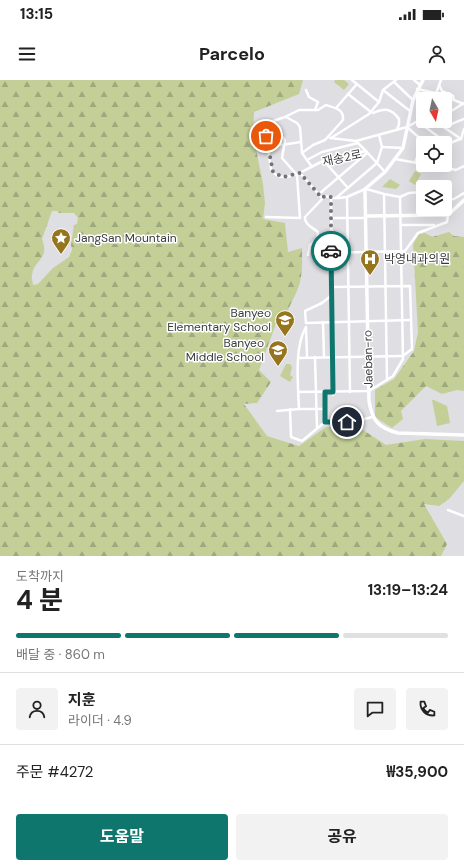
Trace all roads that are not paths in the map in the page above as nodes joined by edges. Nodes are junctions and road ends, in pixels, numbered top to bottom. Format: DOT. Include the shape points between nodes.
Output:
graph roads {
  1 [pos="352,80"];
  2 [pos="414,80"];
  3 [pos="423,80"];
  4 [pos="441,80"];
  5 [pos="395,81"];
  6 [pos="357,84"];
  7 [pos="439,85"];
  8 [pos="418,87"];
  9 [pos="306,90"];
  10 [pos="383,90"];
  11 [pos="433,92"];
  12 [pos="436,92"];
  13 [pos="348,94"];
  14 [pos="453,96"];
  15 [pos="412,100"];
  16 [pos="379,102"];
  17 [pos="464,103"];
  18 [pos="316,105"];
  19 [pos="336,108"];
  20 [pos="320,109"];
  21 [pos="315,110"];
  22 [pos="452,110"];
  23 [pos="410,111"];
  24 [pos="372,112"];
  25 [pos="285,117"];
  26 [pos="464,119"];
  27 [pos="268,122"];
  28 [pos="416,122"];
  29 [pos="452,124"];
  30 [pos="407,127"];
  31 [pos="425,128"];
  32 [pos="444,128"];
  33 [pos="464,128"];
  34 [pos="397,130"];
  35 [pos="379,134"];
  36 [pos="417,136"];
  37 [pos="434,136"];
  38 [pos="330,138"];
  39 [pos="461,139"];
  40 [pos="325,140"];
  41 [pos="301,142"];
  42 [pos="357,142"];
  43 [pos="452,143"];
  44 [pos="284,144"];
  45 [pos="268,147"];
  46 [pos="382,147"];
  47 [pos="403,148"];
  48 [pos="366,152"];
  49 [pos="302,153"];
  50 [pos="394,159"];
  51 [pos="307,160"];
  52 [pos="324,161"];
  53 [pos="376,163"];
  54 [pos="415,163"];
  55 [pos="312,166"];
  56 [pos="464,166"];
  57 [pos="452,169"];
  58 [pos="385,172"];
  59 [pos="300,173"];
  60 [pos="297,175"];
  61 [pos="339,177"];
  62 [pos="348,188"];
  63 [pos="365,189"];
  64 [pos="416,192"];
  65 [pos="464,193"];
  66 [pos="319,194"];
  67 [pos="384,194"];
  68 [pos="347,196"];
  69 [pos="331,197"];
  70 [pos="400,197"];
  71 [pos="322,198"];
  72 [pos="335,198"];
  73 [pos="452,199"];
  74 [pos="464,200"];
  75 [pos="452,211"];
  76 [pos="401,215"];
  77 [pos="416,215"];
  78 [pos="384,216"];
  79 [pos="448,216"];
  80 [pos="266,217"];
  81 [pos="366,217"];
  82 [pos="331,218"];
  83 [pos="348,218"];
  84 [pos="401,225"];
  85 [pos="436,225"];
  86 [pos="317,239"];
  87 [pos="401,251"];
  88 [pos="331,252"];
  89 [pos="348,252"];
  90 [pos="366,252"];
  91 [pos="384,252"];
  92 [pos="308,255"];
  93 [pos="349,286"];
  94 [pos="367,286"];
  95 [pos="385,286"];
  96 [pos="402,286"];
  97 [pos="332,287"];
  98 [pos="332,295"];
  99 [pos="402,320"];
  100 [pos="410,320"];
  101 [pos="367,321"];
  102 [pos="386,321"];
  103 [pos="323,322"];
  104 [pos="332,322"];
  105 [pos="349,322"];
  106 [pos="306,323"];
  107 [pos="306,327"];
  108 [pos="368,356"];
  109 [pos="386,356"];
  110 [pos="403,356"];
  111 [pos="315,357"];
  112 [pos="324,357"];
  113 [pos="332,357"];
  114 [pos="350,357"];
  115 [pos="298,358"];
  116 [pos="307,358"];
  117 [pos="387,380"];
  118 [pos="369,391"];
  119 [pos="298,392"];
  120 [pos="316,392"];
  121 [pos="325,392"];
  122 [pos="333,392"];
  123 [pos="350,392"];
  124 [pos="333,396"];
  125 [pos="299,409"];
  126 [pos="316,409"];
  127 [pos="325,409"];
  128 [pos="290,410"];
  129 [pos="277,411"];
  130 [pos="373,417"];
  131 [pos="325,422"];
  132 [pos="316,428"];
  133 [pos="464,435"];
  134 [pos="448,510"];
  135 [pos="464,516"];
  1 -- 6 [label="street"];
  2 -- 8 [label="street"];
  3 -- 8 [label="main road"];
  4 -- 7 [label="street"];
  5 -- 10 [label="street"];
  5 -- 15 [label="street"];
  6 -- 13 [label="street"];
  6 -- 16 [label="street"];
  7 -- 12 [label="street"];
  7 -- 14 [label="street" via="442,91"];
  8 -- 11 [label="street"];
  8 -- 15 [label="main road"];
  9 -- 18 [label="street" via="309,97 318,102"];
  10 -- 16 [label="street"];
  10 -- 23 [label="street"];
  13 -- 19 [label="street"];
  13 -- 24 [label="street"];
  14 -- 17 [label="street" via="454,100"];
  15 -- 23 [label="main road"];
  16 -- 24 [label="street"];
  17 -- 22 [label="street"];
  18 -- 20 [label="street"];
  18 -- 21 [label="street"];
  19 -- 20 [label="street" via="326,105"];
  19 -- 40 [label="street, 재송2로" via="342,112 343,120"];
  20 -- 21 [label="street"];
  21 -- 25 [label="street" via="299,110"];
  23 -- 30 [label="main road"];
  24 -- 34 [label="street" via="388,110 399,119"];
  24 -- 38 [label="street"];
  25 -- 27 [label="street"];
  25 -- 41 [label="street" via="297,123"];
  26 -- 29 [label="street"];
  27 -- 44 [label="street" via="282,135"];
  27 -- 45 [label="street" via="260,127 266,136"];
  28 -- 30 [label="street"];
  30 -- 34 [label="street"];
  30 -- 36 [label="street"];
  30 -- 47 [label="main road"];
  31 -- 37 [label="street"];
  32 -- 39 [label="street"];
  33 -- 39 [label="street"];
  34 -- 35 [label="street"];
  35 -- 42 [label="street"];
  35 -- 46 [label="street"];
  38 -- 40 [label="street"];
  38 -- 42 [label="street"];
  39 -- 43 [label="street"];
  40 -- 49 [label="street"];
  41 -- 44 [label="street"];
  41 -- 49 [label="street"];
  42 -- 48 [label="street"];
  42 -- 51 [label="street" via="322,152"];
  44 -- 45 [label="street"];
  44 -- 60 [label="street" via="282,158"];
  45 -- 60 [label="street" via="273,172 283,177"];
  46 -- 47 [label="street"];
  46 -- 53 [label="street"];
  47 -- 50 [label="main road"];
  48 -- 52 [label="street, 재송2로"];
  48 -- 53 [label="street, 재송2로"];
  48 -- 61 [label="street"];
  49 -- 51 [label="street"];
  50 -- 54 [label="street"];
  50 -- 58 [label="main road"];
  51 -- 55 [label="street"];
  52 -- 55 [label="street, 재송2로"];
  52 -- 61 [label="street"];
  53 -- 58 [label="street, 재송2로"];
  53 -- 62 [label="street"];
  55 -- 59 [label="street, 재송2로"];
  56 -- 57 [label="street"];
  58 -- 63 [label="main road"];
  59 -- 60 [label="street, 재송2로"];
  59 -- 66 [label="street"];
  60 -- 80 [label="street" via="300,218"];
  61 -- 62 [label="street"];
  61 -- 66 [label="street"];
  62 -- 72 [label="street"];
  63 -- 67 [label="street"];
  63 -- 68 [label="street"];
  63 -- 81 [label="main road"];
  64 -- 70 [label="street"];
  65 -- 73 [label="street"];
  66 -- 71 [label="street"];
  67 -- 70 [label="street"];
  67 -- 78 [label="street"];
  68 -- 72 [label="street"];
  68 -- 83 [label="street"];
  69 -- 71 [label="street"];
  69 -- 72 [label="street"];
  69 -- 82 [label="street"];
  70 -- 76 [label="street"];
  71 -- 86 [label="street" via="305,217 306,223 318,232"];
  74 -- 75 [label="main road"];
  76 -- 77 [label="main road"];
  76 -- 78 [label="main road"];
  76 -- 84 [label="street"];
  78 -- 81 [label="main road"];
  78 -- 91 [label="street"];
  79 -- 85 [label="street" via="447,222"];
  81 -- 83 [label="street"];
  81 -- 90 [label="main road, Jaeban-ro"];
  82 -- 83 [label="street"];
  82 -- 88 [label="street"];
  83 -- 89 [label="street"];
  84 -- 85 [label="street"];
  84 -- 87 [label="street"];
  85 -- 87 [label="street" via="418,233 405,251"];
  86 -- 88 [label="street" via="326,252"];
  86 -- 92 [label="street" via="310,245"];
  87 -- 91 [label="street"];
  87 -- 96 [label="street"];
  88 -- 89 [label="street"];
  88 -- 97 [label="street"];
  89 -- 90 [label="street"];
  89 -- 93 [label="street"];
  90 -- 91 [label="street"];
  90 -- 94 [label="main road, Jaeban-ro"];
  91 -- 95 [label="street"];
  93 -- 94 [label="street"];
  93 -- 97 [label="street"];
  93 -- 105 [label="street"];
  94 -- 95 [label="street"];
  94 -- 101 [label="main road, Jaeban-ro"];
  95 -- 96 [label="street"];
  95 -- 102 [label="street"];
  96 -- 99 [label="street"];
  96 -- 100 [label="street" via="410,286"];
  97 -- 98 [label="street"];
  98 -- 104 [label="street"];
  98 -- 106 [label="street" via="305,311"];
  99 -- 100 [label="street"];
  99 -- 102 [label="street"];
  99 -- 110 [label="street"];
  100 -- 110 [label="street" via="412,349"];
  101 -- 102 [label="street"];
  101 -- 105 [label="street"];
  101 -- 108 [label="main road, Jaeban-ro"];
  102 -- 109 [label="street"];
  103 -- 104 [label="street"];
  103 -- 106 [label="street"];
  103 -- 112 [label="street"];
  104 -- 105 [label="street"];
  104 -- 113 [label="street"];
  105 -- 114 [label="street"];
  106 -- 107 [label="street"];
  107 -- 115 [label="street"];
  107 -- 116 [label="street"];
  108 -- 109 [label="street"];
  108 -- 114 [label="street"];
  108 -- 118 [label="main road, Jaeban-ro"];
  109 -- 110 [label="street"];
  109 -- 117 [label="street"];
  110 -- 117 [label="street" via="393,376"];
  111 -- 112 [label="street"];
  111 -- 116 [label="street"];
  111 -- 120 [label="street"];
  112 -- 113 [label="street"];
  113 -- 114 [label="street"];
  113 -- 122 [label="street"];
  114 -- 123 [label="street"];
  115 -- 116 [label="street"];
  115 -- 119 [label="street"];
  117 -- 118 [label="street"];
  118 -- 123 [label="street"];
  118 -- 130 [label="main road, Jaeban-ro"];
  119 -- 120 [label="street"];
  119 -- 125 [label="street"];
  120 -- 121 [label="street"];
  120 -- 126 [label="street"];
  121 -- 122 [label="street"];
  121 -- 127 [label="street"];
  122 -- 123 [label="street"];
  122 -- 124 [label="street"];
  125 -- 126 [label="street"];
  125 -- 128 [label="street"];
  126 -- 127 [label="street"];
  126 -- 132 [label="street"];
  127 -- 131 [label="street"];
  128 -- 129 [label="street"];
  128 -- 132 [label="street" via="291,436 302,441"];
  130 -- 131 [label="street" via="356,421"];
  130 -- 133 [label="main road" via="382,427 398,433"];
  131 -- 132 [label="street"];
  134 -- 135 [label="street"];
}
